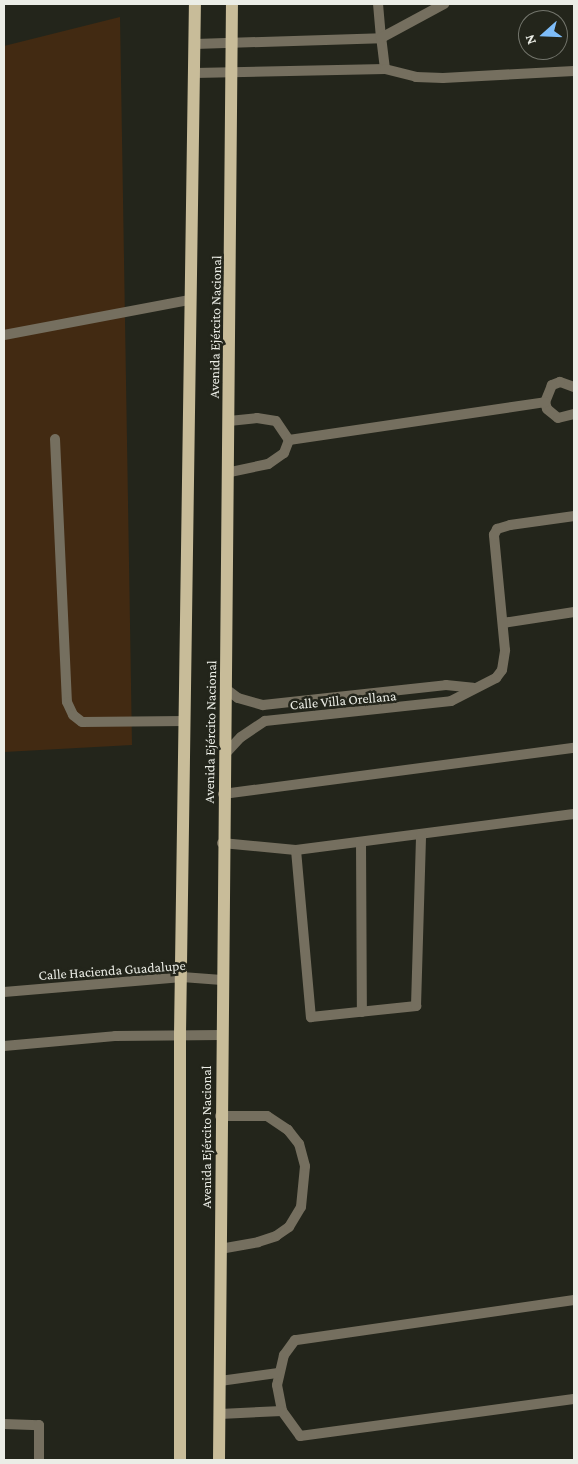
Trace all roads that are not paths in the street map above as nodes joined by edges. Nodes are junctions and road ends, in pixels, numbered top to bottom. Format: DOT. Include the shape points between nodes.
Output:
graph roads {
  1 [pos="195,4"];
  2 [pos="232,4"];
  3 [pos="378,4"];
  4 [pos="444,4"];
  5 [pos="381,38"];
  6 [pos="195,44"];
  7 [pos="232,44"];
  8 [pos="385,69"];
  9 [pos="574,70"];
  10 [pos="231,71"];
  11 [pos="194,73"];
  12 [pos="190,300"];
  13 [pos="4,335"];
  14 [pos="574,387"];
  15 [pos="545,402"];
  16 [pos="574,414"];
  17 [pos="229,421"];
  18 [pos="55,438"];
  19 [pos="289,440"];
  20 [pos="230,472"];
  21 [pos="574,516"];
  22 [pos="574,612"];
  23 [pos="503,623"];
  24 [pos="473,688"];
  25 [pos="226,689"];
  26 [pos="405,690"];
  27 [pos="263,705"];
  28 [pos="406,707"];
  29 [pos="185,720"];
  30 [pos="265,721"];
  31 [pos="574,748"];
  32 [pos="224,754"];
  33 [pos="223,794"];
  34 [pos="574,814"];
  35 [pos="420,834"];
  36 [pos="361,842"];
  37 [pos="222,843"];
  38 [pos="296,850"];
  39 [pos="182,977"];
  40 [pos="222,980"];
  41 [pos="4,992"];
  42 [pos="362,1012"];
  43 [pos="180,1034"];
  44 [pos="221,1035"];
  45 [pos="4,1046"];
  46 [pos="220,1116"];
  47 [pos="220,1249"];
  48 [pos="574,1300"];
  49 [pos="278,1373"];
  50 [pos="220,1381"];
  51 [pos="574,1399"];
  52 [pos="282,1411"];
  53 [pos="220,1414"];
  54 [pos="4,1424"];
  55 [pos="39,1460"];
  56 [pos="180,1460"];
  57 [pos="219,1460"];
  1 -- 6 [label="main road, Avenida Ejército Nacional"];
  2 -- 7 [label="main road, Avenida Ejército Nacional"];
  3 -- 5 [label="street"];
  4 -- 5 [label="street" via="434,6"];
  5 -- 7 [label="street"];
  5 -- 8 [label="street"];
  6 -- 7 [label="street"];
  6 -- 11 [label="main road, Avenida Ejército Nacional"];
  7 -- 10 [label="main road, Avenida Ejército Nacional"];
  8 -- 9 [label="street" via="416,77 443,78"];
  8 -- 10 [label="street"];
  10 -- 11 [label="street"];
  10 -- 17 [label="main road, Avenida Ejército Nacional"];
  11 -- 12 [label="main road, Avenida Ejército Nacional"];
  12 -- 13 [label="street"];
  12 -- 29 [label="main road, Avenida Ejército Nacional"];
  14 -- 15 [label="street" via="560,382 552,386 546,393"];
  15 -- 16 [label="street" via="547,409 558,418"];
  15 -- 19 [label="street"];
  17 -- 19 [label="street" via="257,418 276,421"];
  17 -- 20 [label="main road, Avenida Ejército Nacional"];
  18 -- 29 [label="street" via="67,702 74,716 82,722"];
  19 -- 20 [label="street" via="284,453 268,464"];
  20 -- 25 [label="main road, Avenida Ejército Nacional"];
  21 -- 23 [label="street" via="497,529 492,545"];
  22 -- 23 [label="street"];
  23 -- 24 [label="street, Calle Villa Orellana" via="502,670 486,684"];
  24 -- 26 [label="street, Calle Villa Orellana" via="446,685"];
  24 -- 28 [label="street, Calle Villa Orellana" via="451,701"];
  25 -- 27 [label="street, Calle Villa Orellana" via="238,698"];
  25 -- 32 [label="main road, Avenida Ejército Nacional"];
  26 -- 27 [label="street, Calle Villa Orellana"];
  26 -- 28 [label="street"];
  27 -- 30 [label="street"];
  28 -- 30 [label="street, Calle Villa Orellana"];
  29 -- 39 [label="main road, Avenida Ejército Nacional"];
  30 -- 32 [label="street, Calle Villa Orellana" via="241,737"];
  31 -- 33 [label="street"];
  32 -- 33 [label="main road, Avenida Ejército Nacional"];
  33 -- 37 [label="main road, Avenida Ejército Nacional"];
  34 -- 35 [label="street"];
  35 -- 36 [label="street"];
  35 -- 42 [label="street" via="416,1006"];
  36 -- 38 [label="street"];
  36 -- 42 [label="street"];
  37 -- 38 [label="street"];
  37 -- 40 [label="main road, Avenida Ejército Nacional"];
  38 -- 42 [label="street" via="311,1017"];
  39 -- 40 [label="street, Calle Hacienda Guadalupe"];
  39 -- 41 [label="street, Calle Hacienda Guadalupe"];
  39 -- 43 [label="main road, Avenida Ejército Nacional"];
  40 -- 44 [label="main road, Avenida Ejército Nacional"];
  43 -- 44 [label="street"];
  43 -- 45 [label="street"];
  43 -- 56 [label="main road, Avenida Ejército Nacional"];
  44 -- 46 [label="main road, Avenida Ejército Nacional"];
  46 -- 47 [label="main road, Avenida Ejército Nacional"];
  46 -- 47 [label="street" via="267,1116 288,1130 299,1144 306,1166 301,1207 289,1227 267,1239"];
  47 -- 50 [label="main road, Avenida Ejército Nacional"];
  48 -- 49 [label="street" via="295,1340"];
  49 -- 50 [label="street"];
  49 -- 52 [label="street"];
  50 -- 53 [label="main road, Avenida Ejército Nacional"];
  51 -- 52 [label="street" via="300,1436"];
  52 -- 53 [label="street"];
  53 -- 57 [label="main road, Avenida Ejército Nacional"];
  54 -- 55 [label="street" via="39,1425"];
}
